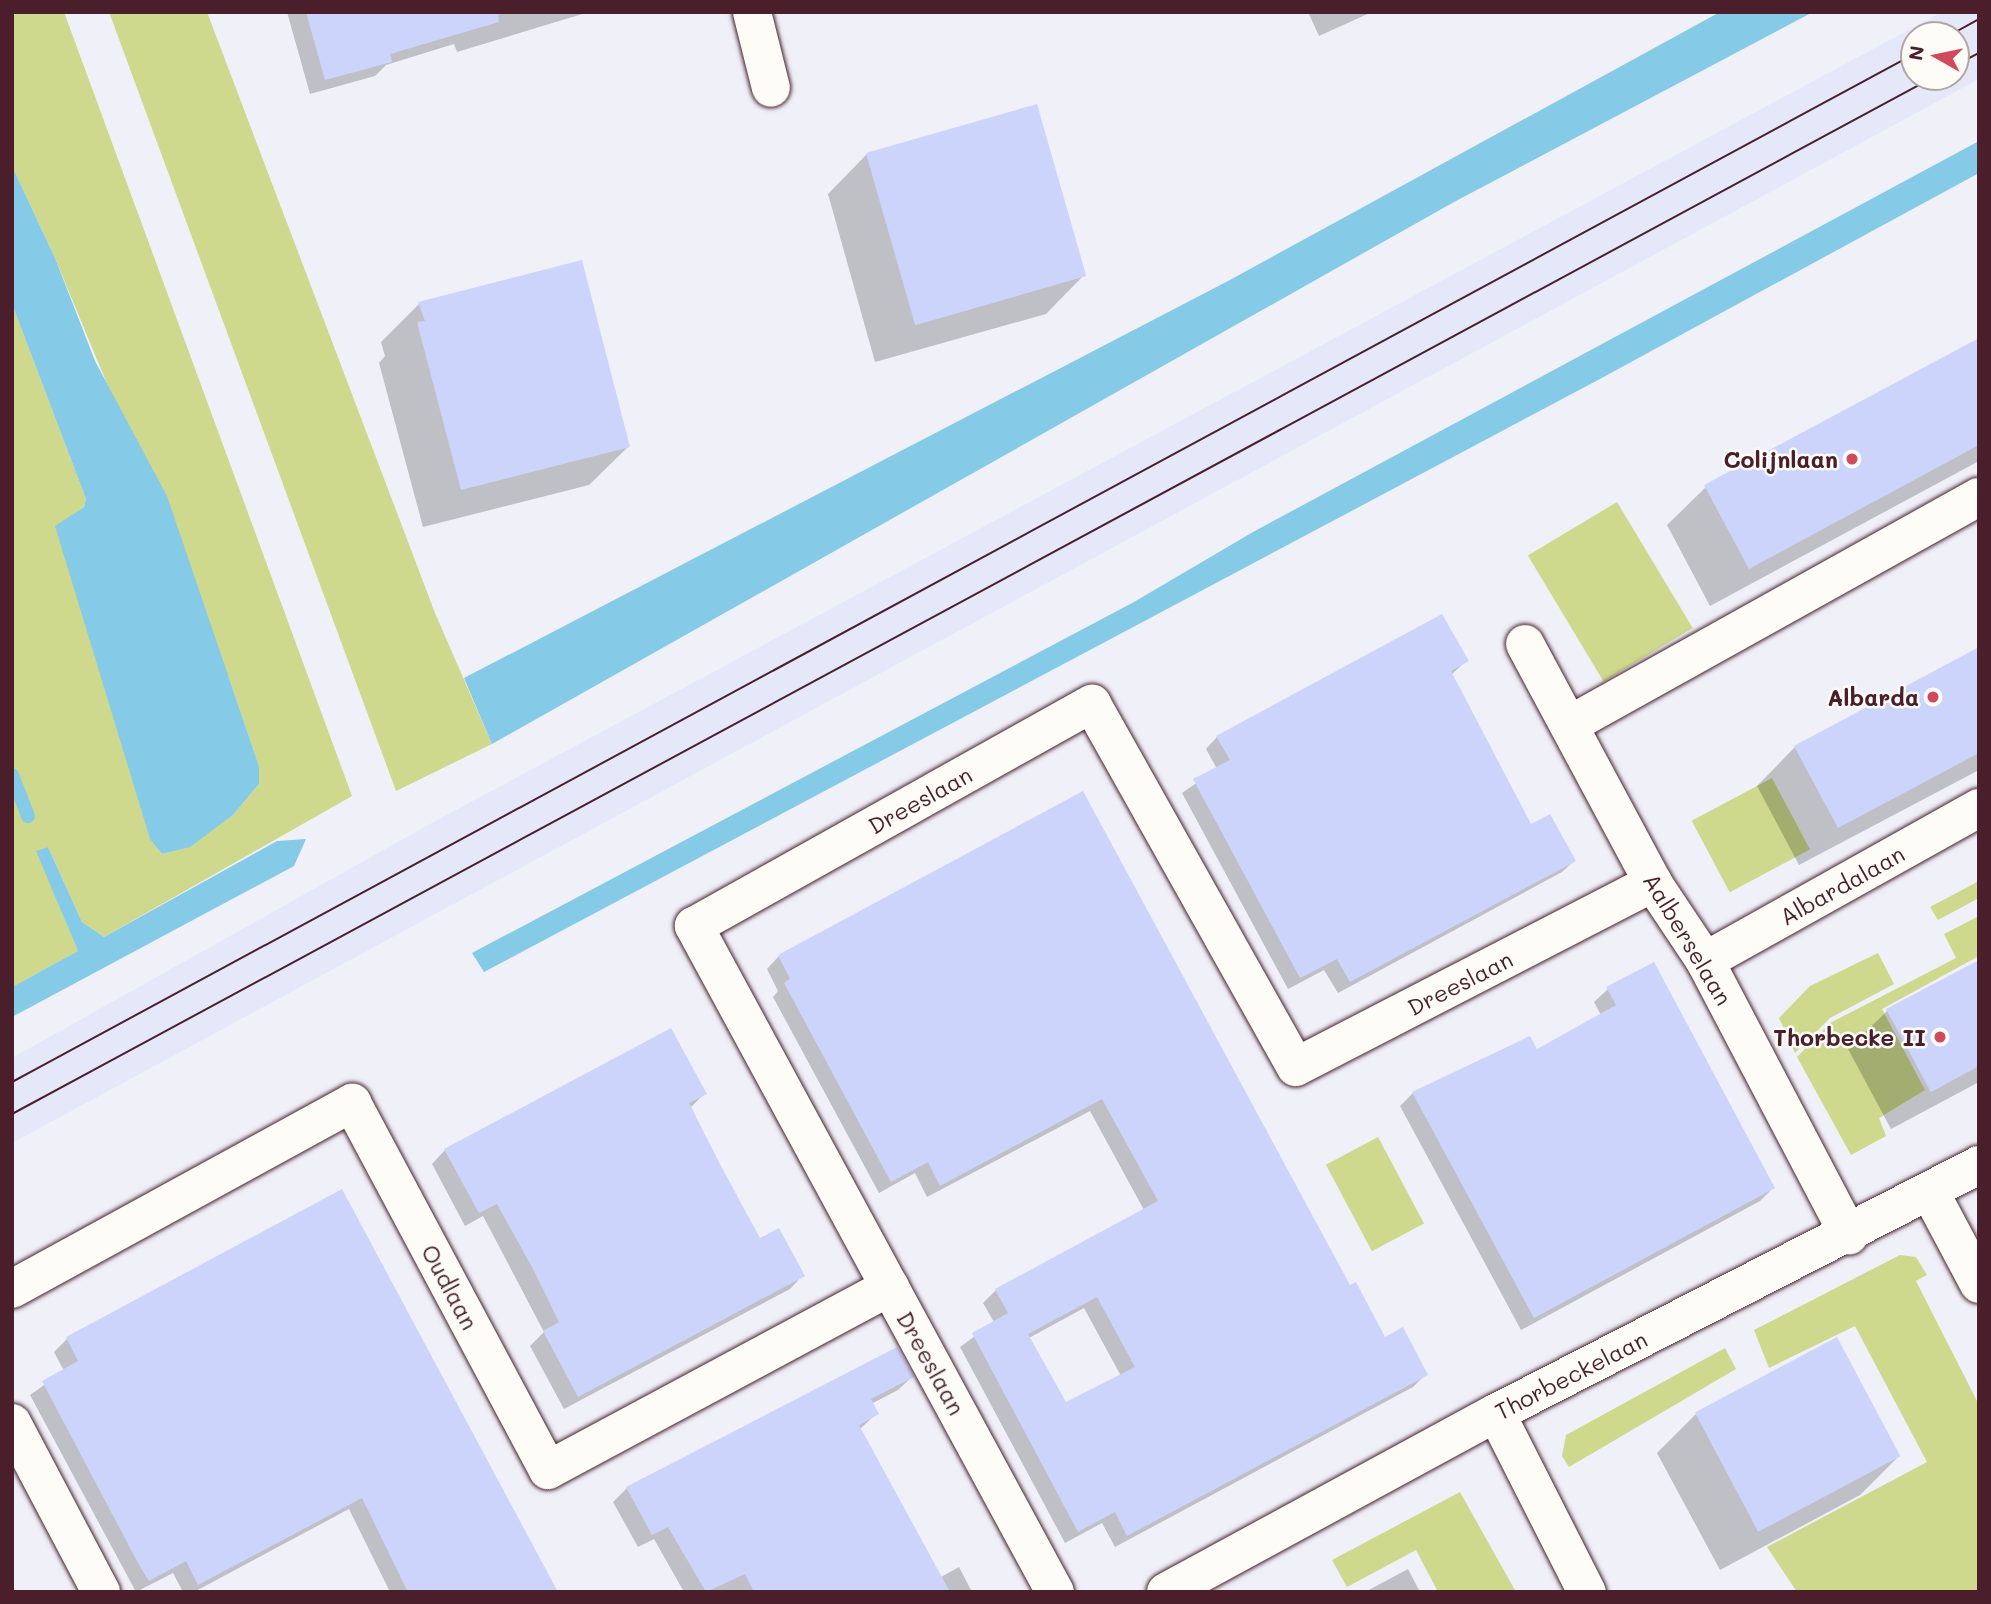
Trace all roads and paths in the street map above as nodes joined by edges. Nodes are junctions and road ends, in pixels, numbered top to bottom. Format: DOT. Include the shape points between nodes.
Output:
graph roads {
  1 [pos="752,12"];
  2 [pos="771,88"];
  3 [pos="1979,497"];
  4 [pos="1525,644"];
  5 [pos="1569,725"];
  6 [pos="1979,808"];
  7 [pos="1653,883"];
  8 [pos="1705,961"];
  9 [pos="1979,1166"];
  10 [pos="1930,1192"];
  11 [pos="1849,1235"];
  12 [pos="1979,1284"];
  13 [pos="890,1287"];
  14 [pos="12,1289"];
  15 [pos="1496,1413"];
  16 [pos="12,1423"];
  17 [pos="101,1592"];
  18 [pos="1055,1592"];
  19 [pos="1166,1592"];
  20 [pos="1587,1592"];
  1 -- 2 [label="street"];
  3 -- 5 [label="street"];
  4 -- 5 [label="street, Aalberselaan"];
  5 -- 7 [label="street, Aalberselaan"];
  6 -- 8 [label="street, Albardalaan"];
  7 -- 8 [label="street, Aalberselaan"];
  7 -- 13 [label="street, Dreeslaan" via="1296,1067 1092,704 694,926"];
  8 -- 11 [label="street, Aalberselaan"];
  9 -- 10 [label="street, Thorbeckelaan"];
  10 -- 11 [label="street, Thorbeckelaan"];
  10 -- 12 [label="street"];
  11 -- 15 [label="street, Thorbeckelaan"];
  13 -- 14 [label="street, Oudlaan" via="548,1470 352,1103"];
  13 -- 18 [label="street, Dreeslaan"];
  15 -- 19 [label="street, Thorbeckelaan"];
  15 -- 20 [label="street"];
  16 -- 17 [label="street"];
}
